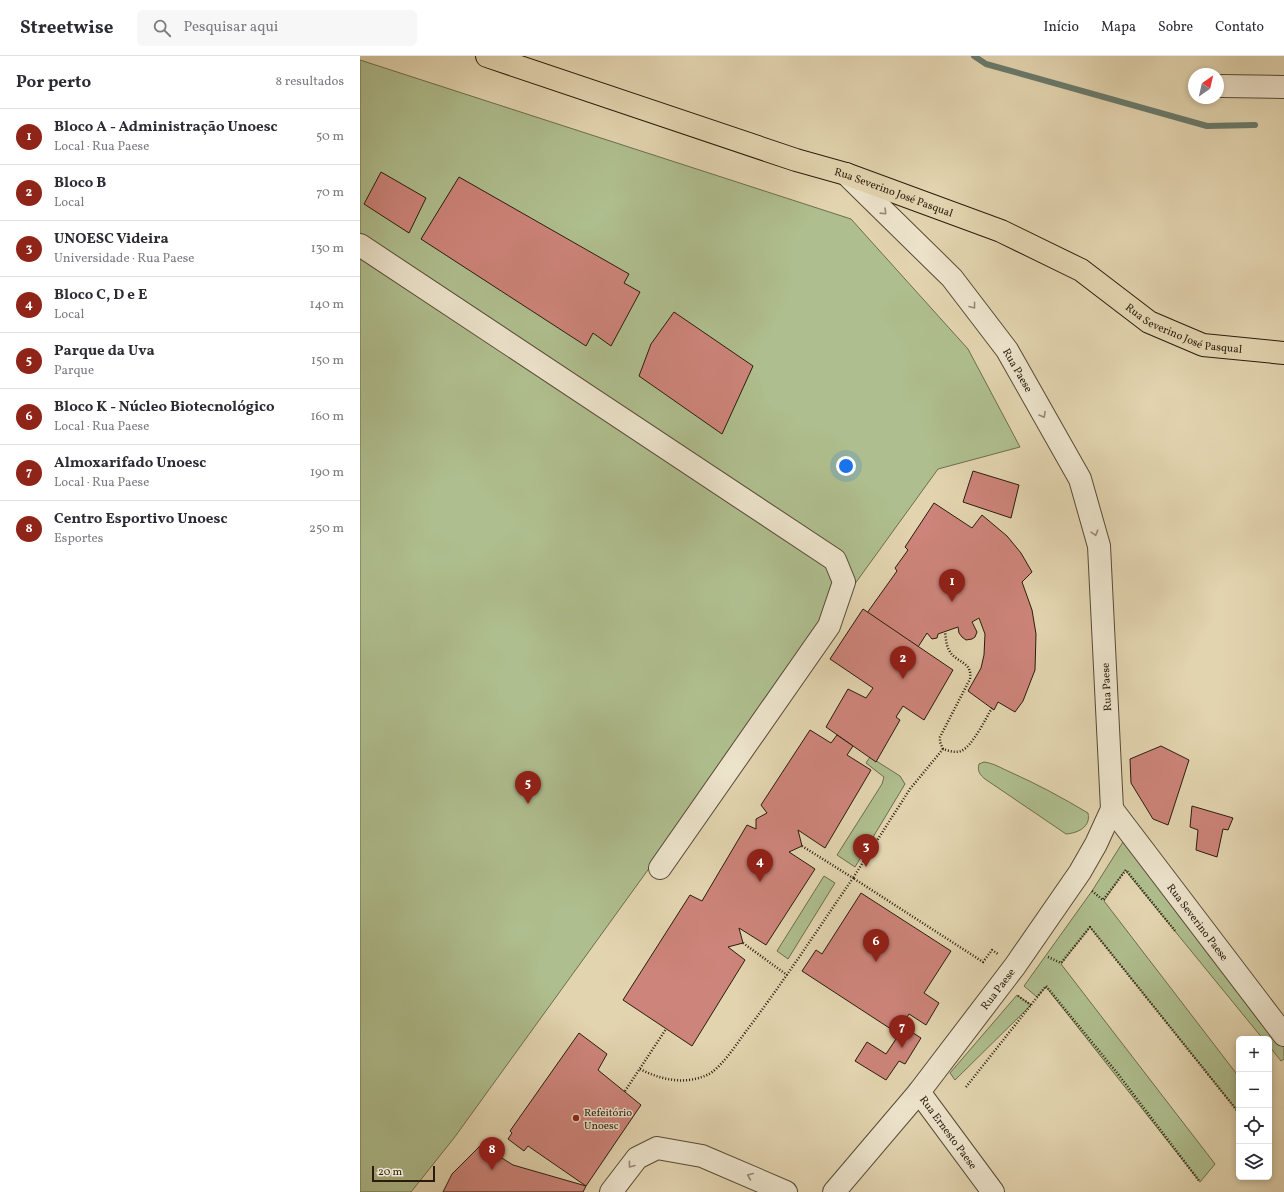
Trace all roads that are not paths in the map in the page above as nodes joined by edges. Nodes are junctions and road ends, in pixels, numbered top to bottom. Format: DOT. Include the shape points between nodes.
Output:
graph roads {
  1 [pos="487,56"];
  2 [pos="1224,86"];
  3 [pos="1284,87"];
  4 [pos="846,174"];
  5 [pos="360,245"];
  6 [pos="1284,353"];
  7 [pos="1112,809"];
  8 [pos="660,868"];
  9 [pos="1284,1035"];
  10 [pos="919,1092"];
  11 [pos="611,1192"];
  12 [pos="786,1192"];
  13 [pos="834,1192"];
  14 [pos="993,1192"];
  1 -- 4 [label="main road, Rua Severino José Pasqual" via="796,160"];
  2 -- 3 [label="street"];
  4 -- 6 [label="main road, Rua Severino José Pasqual" via="1001,231 1081,270 1149,322 1204,345"];
  4 -- 7 [label="street, Rua Paese, one-way" via="952,278 1007,350 1080,479 1099,546"];
  5 -- 8 [label="street" via="835,560 844,582 829,626"];
  7 -- 9 [label="street, Rua Severino Paese"];
  7 -- 10 [label="street, Rua Paese" via="1096,844 1054,911"];
  10 -- 13 [label="street, Rua Paese"];
  10 -- 14 [label="street, Rua Ernesto Paese"];
  12 -- 11 [label="street, one-way" via="702,1156 658,1148 637,1158"];
}
